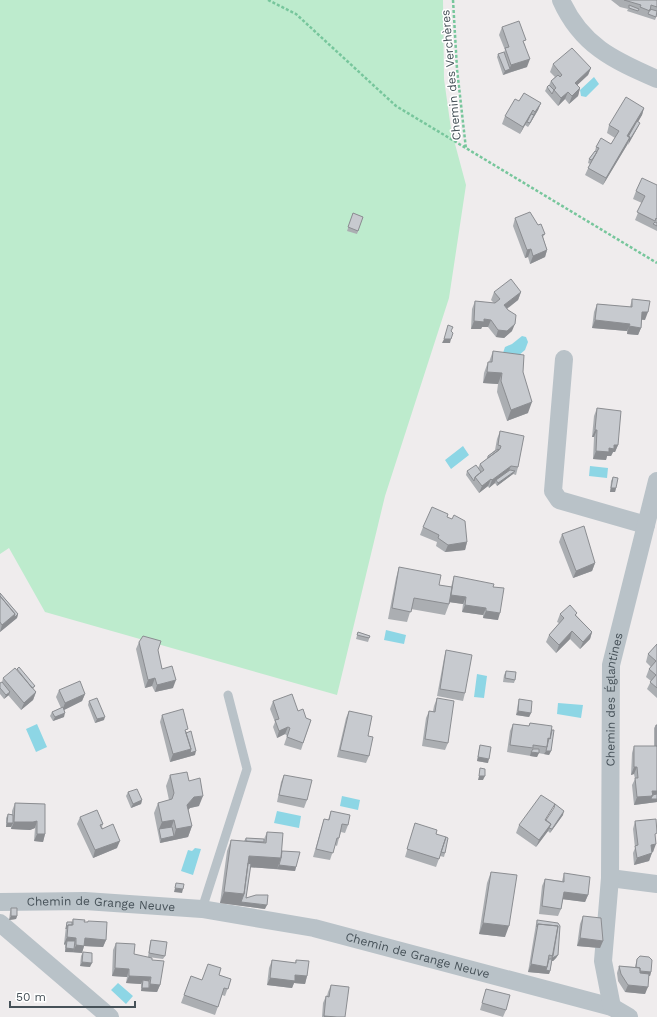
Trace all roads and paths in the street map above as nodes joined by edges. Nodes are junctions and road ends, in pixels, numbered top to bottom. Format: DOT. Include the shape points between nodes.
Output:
graph roads {
  1 [pos="268,0"];
  2 [pos="453,0"];
  3 [pos="561,0"];
  4 [pos="657,79"];
  5 [pos="467,149"];
  6 [pos="657,263"];
  7 [pos="564,359"];
  8 [pos="657,481"];
  9 [pos="646,525"];
  10 [pos="228,695"];
  11 [pos="610,878"];
  12 [pos="657,884"];
  13 [pos="0,902"];
  14 [pos="202,909"];
  15 [pos="0,923"];
  16 [pos="612,1008"];
  17 [pos="110,1017"];
  18 [pos="629,1017"];
  1 -- 5 [label="path" via="296,14 396,106"];
  2 -- 5 [label="path, Chemin des Verchères" via="457,69"];
  3 -- 4 [label="street" via="566,12 584,37 624,65"];
  5 -- 6 [label="path"];
  7 -- 9 [label="street" via="553,491 559,500"];
  8 -- 9 [label="street, Chemin des Églantines"];
  9 -- 11 [label="street, Chemin des Églantines" via="612,665"];
  10 -- 14 [label="lane" via="247,769"];
  11 -- 12 [label="street"];
  11 -- 16 [label="street, Chemin des Églantines" via="603,961"];
  13 -- 14 [label="street, Chemin de Grange Neuve" via="85,901"];
  14 -- 16 [label="street, Chemin de Grange Neuve" via="314,928"];
  15 -- 17 [label="street"];
  16 -- 18 [label="street, Chemin de Grange Neuve"];
}
